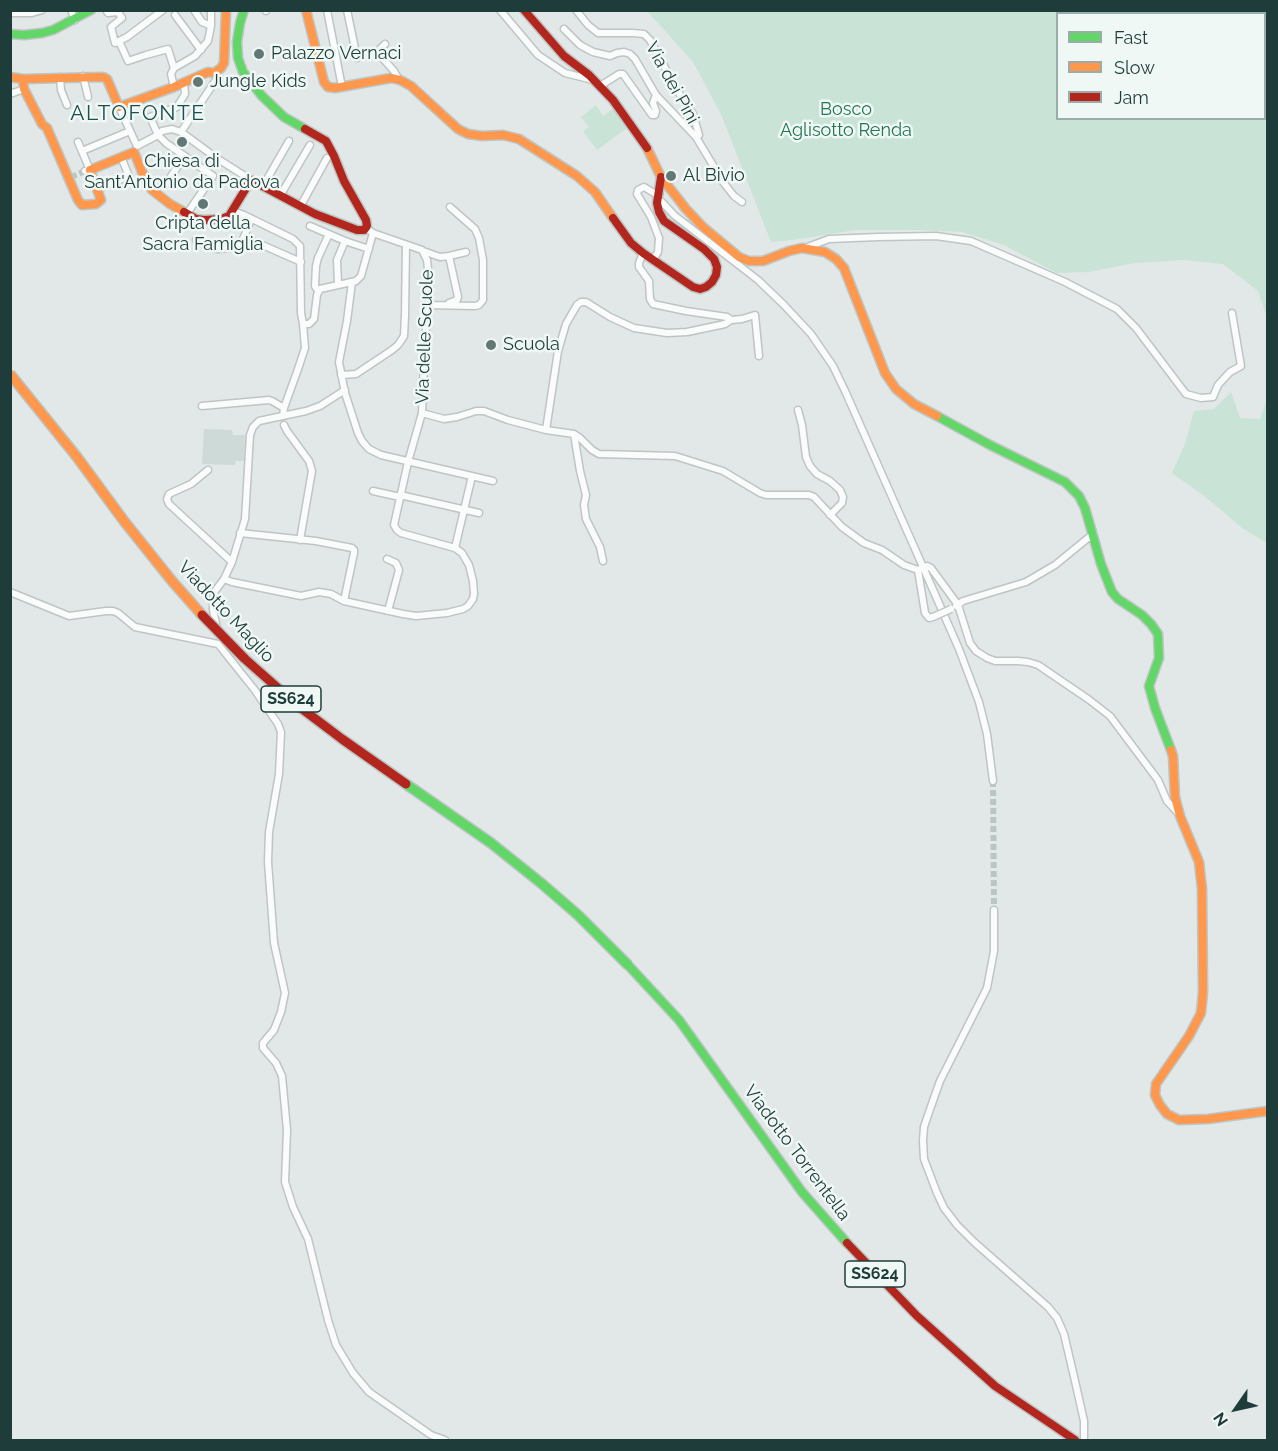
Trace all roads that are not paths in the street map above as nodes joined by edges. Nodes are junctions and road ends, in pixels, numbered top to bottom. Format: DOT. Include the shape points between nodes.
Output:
graph roads {
  1 [pos="92,10"];
  2 [pos="106,10"];
  3 [pos="163,10"];
  4 [pos="194,10"];
  5 [pos="211,10"];
  6 [pos="226,10"];
  7 [pos="244,10"];
  8 [pos="306,10"];
  9 [pos="327,10"];
  10 [pos="347,10"];
  11 [pos="500,10"];
  12 [pos="524,10"];
  13 [pos="576,10"];
  14 [pos="39,11"];
  15 [pos="10,14"];
  16 [pos="73,15"];
  17 [pos="175,15"];
  18 [pos="211,26"];
  19 [pos="564,29"];
  20 [pos="10,34"];
  21 [pos="117,42"];
  22 [pos="385,44"];
  23 [pos="201,50"];
  24 [pos="357,58"];
  25 [pos="174,68"];
  26 [pos="218,71"];
  27 [pos="83,76"];
  28 [pos="10,77"];
  29 [pos="60,77"];
  30 [pos="400,80"];
  31 [pos="184,83"];
  32 [pos="23,84"];
  33 [pos="598,84"];
  34 [pos="174,87"];
  35 [pos="338,87"];
  36 [pos="10,93"];
  37 [pos="656,95"];
  38 [pos="88,97"];
  39 [pos="67,105"];
  40 [pos="119,107"];
  41 [pos="130,132"];
  42 [pos="181,132"];
  43 [pos="158,135"];
  44 [pos="696,137"];
  45 [pos="289,141"];
  46 [pos="78,142"];
  47 [pos="310,146"];
  48 [pos="135,149"];
  49 [pos="81,152"];
  50 [pos="185,156"];
  51 [pos="121,157"];
  52 [pos="327,158"];
  53 [pos="87,170"];
  54 [pos="661,177"];
  55 [pos="251,180"];
  56 [pos="165,185"];
  57 [pos="263,186"];
  58 [pos="98,189"];
  59 [pos="654,194"];
  60 [pos="280,196"];
  61 [pos="662,202"];
  62 [pos="741,202"];
  63 [pos="300,207"];
  64 [pos="450,207"];
  65 [pos="233,212"];
  66 [pos="186,215"];
  67 [pos="251,219"];
  68 [pos="310,226"];
  69 [pos="370,231"];
  70 [pos="329,234"];
  71 [pos="244,237"];
  72 [pos="196,240"];
  73 [pos="345,241"];
  74 [pos="406,245"];
  75 [pos="802,248"];
  76 [pos="369,249"];
  77 [pos="422,250"];
  78 [pos="466,252"];
  79 [pos="643,253"];
  80 [pos="449,256"];
  81 [pos="653,260"];
  82 [pos="301,262"];
  83 [pos="352,282"];
  84 [pos="338,284"];
  85 [pos="318,291"];
  86 [pos="429,305"];
  87 [pos="447,305"];
  88 [pos="1232,313"];
  89 [pos="731,320"];
  90 [pos="303,324"];
  91 [pos="759,356"];
  92 [pos="10,374"];
  93 [pos="341,375"];
  94 [pos="345,390"];
  95 [pos="202,406"];
  96 [pos="284,408"];
  97 [pos="798,410"];
  98 [pos="422,414"];
  99 [pos="282,419"];
  100 [pos="546,430"];
  101 [pos="574,434"];
  102 [pos="408,462"];
  103 [pos="208,470"];
  104 [pos="472,476"];
  105 [pos="493,481"];
  106 [pos="373,491"];
  107 [pos="400,496"];
  108 [pos="464,510"];
  109 [pos="479,513"];
  110 [pos="830,515"];
  111 [pos="240,533"];
  112 [pos="1093,534"];
  113 [pos="300,540"];
  114 [pos="455,548"];
  115 [pos="387,559"];
  116 [pos="603,561"];
  117 [pos="232,562"];
  118 [pos="921,569"];
  119 [pos="224,579"];
  120 [pos="10,592"];
  121 [pos="344,601"];
  122 [pos="958,605"];
  123 [pos="388,611"];
  124 [pos="218,644"];
  125 [pos="993,781"];
  126 [pos="1180,816"];
  127 [pos="994,909"];
  128 [pos="720,1077"];
  129 [pos="1268,1111"];
  130 [pos="1070,1438"];
  131 [pos="445,1440"];
  132 [pos="1084,1440"];
  1 -- 16 [label="main road"];
  2 -- 21 [label="street" via="118,12 122,18 111,27"];
  3 -- 21 [label="street"];
  4 -- 18 [label="street" via="201,22"];
  5 -- 18 [label="street"];
  6 -- 26 [label="main road" via="224,63"];
  7 -- 69 [label="main road" via="237,42 243,72 284,117 326,141"];
  8 -- 35 [label="main road" via="324,82 328,87"];
  9 -- 35 [label="street"];
  10 -- 24 [label="street"];
  11 -- 33 [label="street" via="538,56 565,73"];
  12 -- 33 [label="main road" via="564,56"];
  13 -- 44 [label="street, Via dei Pini" via="598,33 645,34 693,114 698,126"];
  14 -- 15 [label="street"];
  16 -- 20 [label="main road" via="53,30"];
  17 -- 23 [label="street"];
  18 -- 23 [label="street"];
  19 -- 37 [label="street" via="580,45 601,55 630,54"];
  21 -- 25 [label="street" via="128,61 168,50"];
  22 -- 30 [label="street" via="379,54"];
  23 -- 25 [label="street"];
  25 -- 34 [label="street"];
  26 -- 31 [label="main road"];
  26 -- 42 [label="street" via="218,77"];
  27 -- 29 [label="main road"];
  27 -- 38 [label="street"];
  27 -- 40 [label="main road" via="105,77"];
  28 -- 32 [label="main road"];
  29 -- 32 [label="main road"];
  29 -- 39 [label="street"];
  30 -- 35 [label="main road"];
  30 -- 79 [label="main road" via="458,129 468,134 519,139 577,176 595,192 623,234"];
  31 -- 34 [label="main road"];
  31 -- 43 [label="street" via="185,94 177,107 150,117"];
  32 -- 36 [label="street"];
  32 -- 58 [label="main road" via="81,205 99,203"];
  33 -- 37 [label="street" via="623,74 652,115 656,111"];
  33 -- 54 [label="main road" via="647,149"];
  34 -- 40 [label="main road"];
  37 -- 44 [label="street"];
  40 -- 41 [label="street"];
  41 -- 48 [label="street"];
  41 -- 49 [label="street"];
  42 -- 43 [label="street" via="166,129"];
  42 -- 55 [label="street"];
  43 -- 48 [label="street"];
  43 -- 50 [label="street"];
  44 -- 62 [label="street" via="723,182"];
  45 -- 57 [label="street"];
  46 -- 49 [label="street"];
  47 -- 60 [label="street"];
  48 -- 51 [label="main road"];
  48 -- 66 [label="main road" via="152,190"];
  49 -- 53 [label="street"];
  50 -- 56 [label="street"];
  50 -- 66 [label="street" via="213,176"];
  51 -- 53 [label="main road"];
  51 -- 58 [label="street" via="129,176"];
  52 -- 63 [label="street"];
  53 -- 58 [label="main road"];
  54 -- 75 [label="main road" via="703,227 744,259 758,261"];
  54 -- 81 [label="main road" via="657,203 664,221 714,259 716,275 700,289"];
  55 -- 57 [label="main road"];
  55 -- 65 [label="main road"];
  57 -- 60 [label="main road"];
  59 -- 81 [label="street" via="644,187 637,194 659,238"];
  60 -- 63 [label="main road"];
  61 -- 118 [label="street" via="784,304 822,350 846,393"];
  63 -- 69 [label="main road" via="357,230"];
  64 -- 87 [label="street" via="480,238 483,300 476,306"];
  65 -- 66 [label="main road" via="222,219"];
  65 -- 67 [label="street"];
  67 -- 71 [label="street"];
  67 -- 82 [label="street" via="296,241"];
  68 -- 70 [label="street"];
  69 -- 74 [label="street"];
  69 -- 76 [label="street"];
  70 -- 73 [label="street"];
  70 -- 85 [label="street" via="316,266"];
  71 -- 72 [label="street" via="233,248 216,249"];
  71 -- 82 [label="street"];
  73 -- 76 [label="street"];
  73 -- 84 [label="street" via="337,260"];
  74 -- 77 [label="street"];
  74 -- 93 [label="street" via="404,336 392,350 356,374"];
  75 -- 88 [label="street" via="829,240 878,237 936,236 971,241 1117,309 1186,394 1201,398 1213,397 1224,378 1241,366"];
  75 -- 112 [label="main road" via="825,252 844,268 885,372 896,389 924,409 1065,482 1082,502"];
  76 -- 83 [label="street" via="363,273"];
  77 -- 80 [label="street"];
  77 -- 86 [label="street, Via delle Scuole" via="428,260"];
  78 -- 80 [label="street"];
  79 -- 81 [label="main road"];
  79 -- 89 [label="street" via="639,267 649,281 653,304"];
  80 -- 87 [label="street" via="458,297"];
  82 -- 90 [label="street"];
  83 -- 84 [label="street"];
  83 -- 93 [label="street" via="339,362"];
  84 -- 85 [label="street"];
  85 -- 90 [label="street" via="314,319"];
  86 -- 87 [label="street"];
  86 -- 98 [label="street, Via delle Scuole"];
  89 -- 91 [label="street" via="755,315"];
  89 -- 100 [label="street" via="668,333 634,328 586,302 579,303 566,324 558,351"];
  90 -- 96 [label="street" via="305,348"];
  92 -- 128 [label="main road, Viadotto Maglio / SS624, bridge" via="172,580 245,659 342,739 542,883 679,1020"];
  93 -- 94 [label="street"];
  94 -- 99 [label="street" via="320,406"];
  94 -- 102 [label="street" via="362,441 375,453"];
  95 -- 96 [label="street" via="269,400"];
  96 -- 99 [label="street"];
  97 -- 110 [label="street" via="810,466 830,480 843,496 842,503"];
  98 -- 100 [label="street" via="444,419 484,411"];
  98 -- 102 [label="street, Via delle Scuole"];
  99 -- 111 [label="street" via="259,421 250,435"];
  99 -- 113 [label="street" via="312,471"];
  100 -- 101 [label="street"];
  101 -- 110 [label="street" via="599,454 675,456 723,471 766,495 809,495"];
  101 -- 116 [label="street" via="586,495 586,519"];
  102 -- 104 [label="street"];
  102 -- 107 [label="street, Via delle Scuole"];
  103 -- 117 [label="street" via="167,499"];
  104 -- 105 [label="street"];
  104 -- 108 [label="street"];
  106 -- 107 [label="street"];
  107 -- 108 [label="street"];
  107 -- 114 [label="street, Via delle Scuole" via="394,522 397,530"];
  108 -- 109 [label="street"];
  108 -- 114 [label="street"];
  110 -- 118 [label="street" via="864,543 904,565"];
  111 -- 113 [label="street"];
  111 -- 117 [label="street"];
  112 -- 122 [label="street" via="1055,565 1026,582"];
  112 -- 126 [label="main road" via="1112,592 1142,615 1158,634 1159,658 1149,687 1173,756"];
  113 -- 121 [label="street" via="354,550"];
  114 -- 123 [label="street" via="467,561 473,581 473,599 468,606 426,615"];
  115 -- 123 [label="street" via="396,563 399,570"];
  117 -- 119 [label="street"];
  118 -- 122 [label="street" via="931,568"];
  118 -- 122 [label="street, bridge" via="925,614 929,618"];
  118 -- 125 [label="street" via="979,702"];
  119 -- 121 [label="street" via="301,596 331,594"];
  119 -- 124 [label="street" via="213,600"];
  120 -- 124 [label="street" via="69,616 113,611 135,627"];
  121 -- 123 [label="street"];
  122 -- 126 [label="street" via="976,651 995,661 1038,665 1110,716"];
  124 -- 131 [label="street" via="281,732 268,862 274,943 285,993 274,1030 263,1048 282,1076 287,1130 285,1182 308,1239 336,1345 347,1364 369,1392"];
  126 -- 129 [label="main road" via="1201,874 1203,992 1201,1013 1190,1036 1156,1084 1155,1095 1167,1114 1179,1120"];
  127 -- 132 [label="street" via="987,988 927,1115 922,1141 924,1159 944,1208 957,1225 1057,1318 1080,1401"];
  128 -- 130 [label="main road, Viadotto Torrentella / SS624" via="802,1192 875,1274 995,1386"];
}
